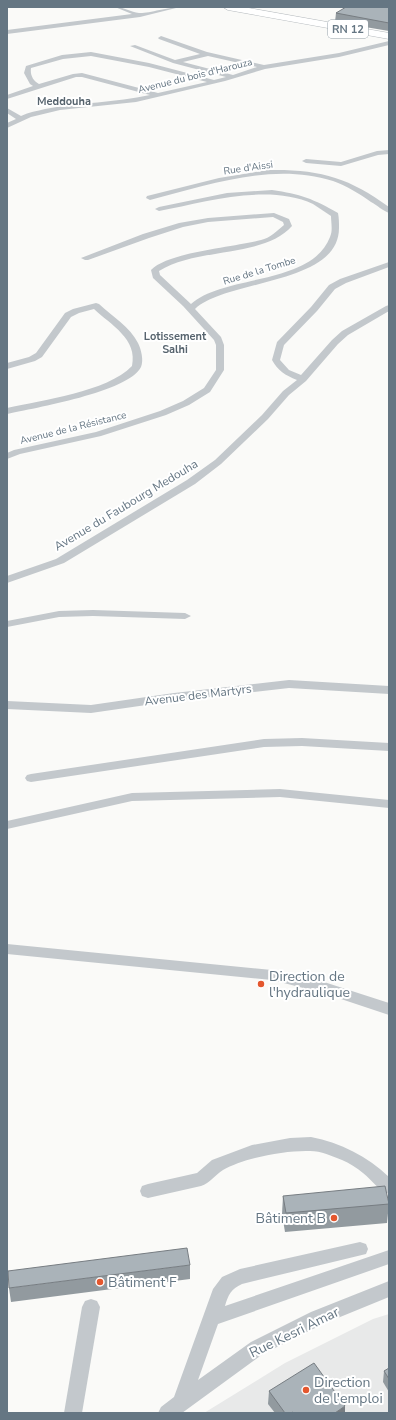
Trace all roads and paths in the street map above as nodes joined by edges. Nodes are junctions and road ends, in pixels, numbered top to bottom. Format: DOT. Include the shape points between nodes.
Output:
graph roads {
  1 [pos="118,7"];
  2 [pos="177,7"];
  3 [pos="228,7"];
  4 [pos="240,7"];
  5 [pos="140,15"];
  6 [pos="308,22"];
  7 [pos="7,32"];
  8 [pos="389,36"];
  9 [pos="161,38"];
  10 [pos="389,43"];
  11 [pos="133,46"];
  12 [pos="205,54"];
  13 [pos="176,62"];
  14 [pos="264,67"];
  15 [pos="234,76"];
  16 [pos="214,82"];
  17 [pos="39,88"];
  18 [pos="161,95"];
  19 [pos="7,97"];
  20 [pos="7,110"];
  21 [pos="21,119"];
  22 [pos="7,126"];
  23 [pos="389,152"];
  24 [pos="306,161"];
  25 [pos="150,198"];
  26 [pos="159,209"];
  27 [pos="389,211"];
  28 [pos="85,258"];
  29 [pos="389,264"];
  30 [pos="389,308"];
  31 [pos="191,309"];
  32 [pos="7,366"];
  33 [pos="303,379"];
  34 [pos="7,411"];
  35 [pos="7,456"];
  36 [pos="7,580"];
  37 [pos="185,616"];
  38 [pos="7,624"];
  39 [pos="389,690"];
  40 [pos="7,705"];
  41 [pos="389,747"];
  42 [pos="31,778"];
  43 [pos="389,804"];
  44 [pos="7,825"];
  45 [pos="7,949"];
  46 [pos="389,1010"];
  47 [pos="389,1187"];
  48 [pos="148,1191"];
  49 [pos="360,1249"];
  50 [pos="389,1257"];
  51 [pos="389,1289"];
  52 [pos="91,1307"];
  53 [pos="212,1318"];
  54 [pos="181,1403"];
  55 [pos="73,1413"];
  56 [pos="167,1413"];
  1 -- 5 [label="street"];
  2 -- 5 [label="street"];
  3 -- 6 [label="main road"];
  4 -- 6 [label="main road, RN 12"];
  5 -- 7 [label="street"];
  6 -- 8 [label="main road, RN 12"];
  9 -- 12 [label="street"];
  10 -- 14 [label="street, Avenue du bois d'Harouza" via="339,55"];
  11 -- 13 [label="street"];
  12 -- 13 [label="street"];
  12 -- 14 [label="street"];
  13 -- 15 [label="street"];
  14 -- 15 [label="street, Avenue du bois d'Harouza"];
  15 -- 16 [label="street, Avenue du bois d'Harouza"];
  16 -- 17 [label="street" via="149,65 88,54 58,58 28,68 27,73 32,83"];
  16 -- 18 [label="street, Avenue du bois d'Harouza"];
  17 -- 18 [label="street" via="70,76 82,75"];
  17 -- 19 [label="street"];
  18 -- 21 [label="street, Avenue du bois d'Harouza" via="113,104 60,108"];
  20 -- 21 [label="street"];
  21 -- 22 [label="street, Avenue du bois d'Harouza"];
  23 -- 24 [label="street" via="341,164"];
  25 -- 27 [label="street, Rue d'Aissi" via="203,184 262,173 293,172 342,182"];
  26 -- 31 [label="street, Rue de la Tombe" via="243,194 280,193 305,198 325,206 335,214 337,225 331,244 315,261 286,275 204,299"];
  28 -- 31 [label="street, Avenue de la Résistance" via="146,236 208,220 274,215 286,221 288,226 264,242 190,256 155,270 156,276"];
  29 -- 33 [label="street" via="332,287 280,344 276,360 280,367"];
  30 -- 33 [label="street, Avenue du Faubourg Medouha" via="345,333"];
  31 -- 35 [label="street, Avenue de la Résistance" via="214,333 220,345 220,370 208,390 186,403 125,426"];
  32 -- 34 [label="street" via="39,355 68,315 96,306 132,339 137,357 136,366 124,377 93,390"];
  33 -- 36 [label="street, Avenue du Faubourg Medouha" via="218,462 191,482 60,561"];
  37 -- 38 [label="street" via="66,614"];
  39 -- 40 [label="street, Avenue des Martyrs" via="289,684 91,709"];
  41 -- 42 [label="street" via="302,742 264,743"];
  43 -- 44 [label="street" via="280,794 132,798"];
  45 -- 46 [label="street" via="272,974"];
  47 -- 48 [label="street" via="369,1168 349,1156 311,1144 252,1152 218,1165 201,1179"];
  49 -- 53 [label="street" via="228,1282 222,1289"];
  50 -- 53 [label="street"];
  51 -- 54 [label="street, Rue Kesri Amar" via="317,1318 257,1348"];
  52 -- 55 [label="street"];
  53 -- 54 [label="street"];
  54 -- 56 [label="street, Rue Kesri Amar"];
}
